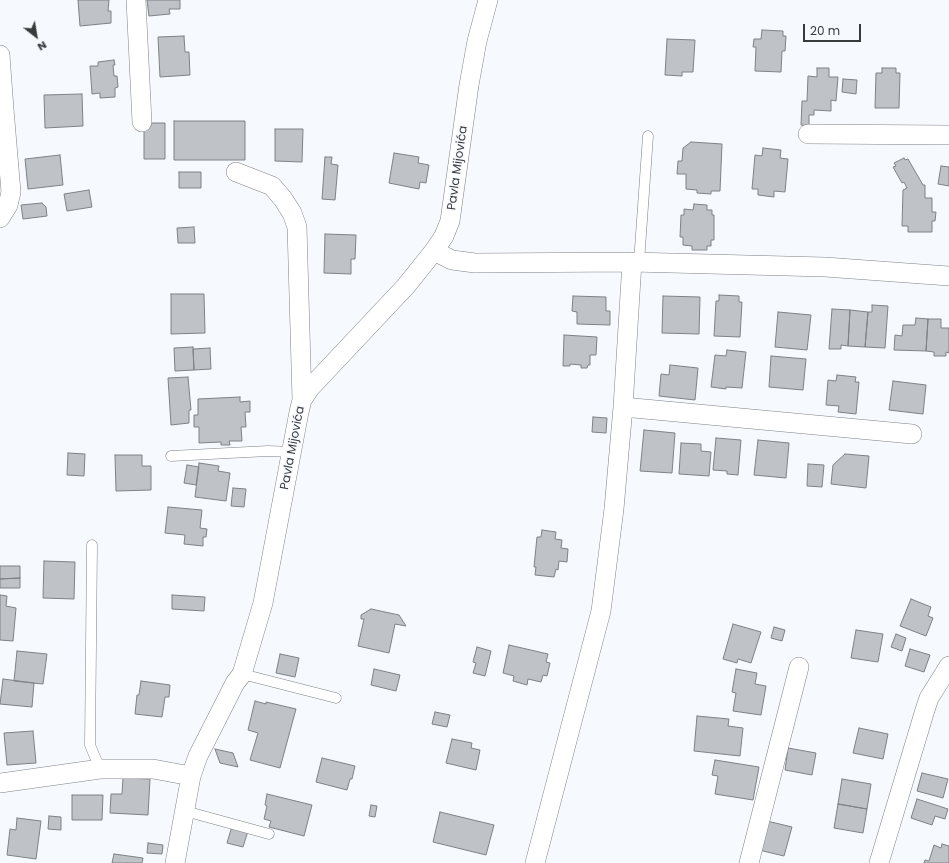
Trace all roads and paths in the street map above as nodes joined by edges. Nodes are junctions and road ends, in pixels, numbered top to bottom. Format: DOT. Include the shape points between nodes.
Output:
graph roads {
  1 [pos="136,0"];
  2 [pos="488,0"];
  3 [pos="0,54"];
  4 [pos="142,122"];
  5 [pos="808,134"];
  6 [pos="949,135"];
  7 [pos="648,136"];
  8 [pos="236,172"];
  9 [pos="0,218"];
  10 [pos="434,251"];
  11 [pos="636,262"];
  12 [pos="949,276"];
  13 [pos="302,400"];
  14 [pos="623,408"];
  15 [pos="912,434"];
  16 [pos="292,452"];
  17 [pos="171,456"];
  18 [pos="92,545"];
  19 [pos="949,666"];
  20 [pos="799,667"];
  21 [pos="242,674"];
  22 [pos="336,698"];
  23 [pos="100,769"];
  24 [pos="190,776"];
  25 [pos="0,783"];
  26 [pos="185,811"];
  27 [pos="269,834"];
  28 [pos="175,863"];
  29 [pos="535,863"];
  30 [pos="749,863"];
  31 [pos="879,863"];
  1 -- 4 [label="street"];
  2 -- 10 [label="street, Pavla Mijovića" via="469,85 452,212 447,229"];
  3 -- 9 [label="street" via="11,192 8,205"];
  5 -- 6 [label="street"];
  7 -- 11 [label="lane"];
  8 -- 13 [label="street" via="272,186 292,213 297,227"];
  10 -- 11 [label="street" via="452,260 475,263"];
  10 -- 13 [label="street, Pavla Mijovića" via="406,286 310,388"];
  11 -- 12 [label="street" via="825,267"];
  11 -- 14 [label="street"];
  13 -- 16 [label="street, Pavla Mijovića"];
  14 -- 15 [label="street"];
  14 -- 29 [label="street" via="601,611"];
  16 -- 17 [label="lane"];
  16 -- 21 [label="street, Pavla Mijovića" via="264,603"];
  18 -- 23 [label="lane" via="90,745"];
  19 -- 31 [label="street" via="929,698"];
  20 -- 30 [label="street"];
  21 -- 22 [label="lane"];
  21 -- 24 [label="street, Pavla Mijovića" via="235,683"];
  23 -- 24 [label="street" via="153,769"];
  23 -- 25 [label="street"];
  24 -- 26 [label="street, Pavla Mijovića"];
  26 -- 27 [label="lane"];
  26 -- 28 [label="street, Pavla Mijovića"];
}
